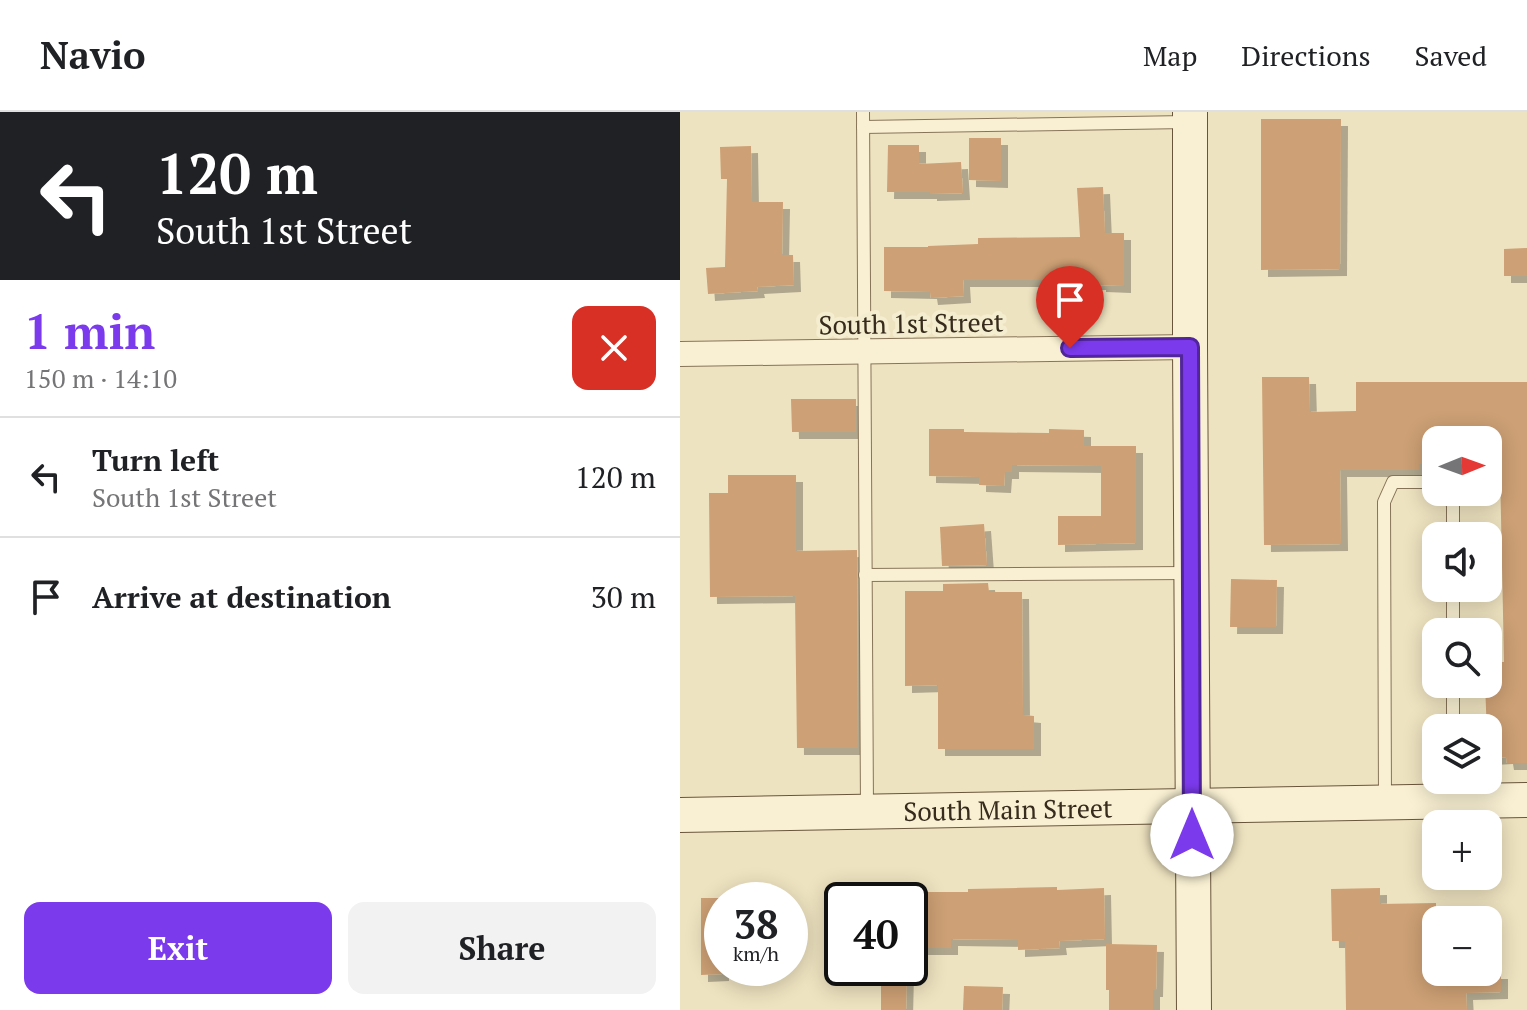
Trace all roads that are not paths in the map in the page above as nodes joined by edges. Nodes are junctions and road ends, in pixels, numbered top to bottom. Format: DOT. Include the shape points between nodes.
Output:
graph roads {
  1 [pos="863,112"];
  2 [pos="1190,117"];
  3 [pos="863,127"];
  4 [pos="1190,347"];
  5 [pos="864,351"];
  6 [pos="680,354"];
  7 [pos="1422,482"];
  8 [pos="1191,573"];
  9 [pos="865,575"];
  10 [pos="1527,800"];
  11 [pos="1385,803"];
  12 [pos="1192,806"];
  13 [pos="867,812"];
  14 [pos="680,815"];
  15 [pos="1194,1010"];
  1 -- 3 [label="lane"];
  2 -- 3 [label="lane"];
  2 -- 4 [label="street"];
  3 -- 5 [label="lane"];
  4 -- 5 [label="street, South 1st Street"];
  4 -- 8 [label="street"];
  5 -- 6 [label="street, South 1st Street"];
  5 -- 9 [label="lane"];
  7 -- 11 [label="lane" via="1393,482 1384,502"];
  8 -- 9 [label="lane"];
  8 -- 12 [label="street"];
  9 -- 13 [label="lane"];
  10 -- 11 [label="street, South Main Street" via="1453,796"];
  11 -- 12 [label="street, South Main Street"];
  12 -- 13 [label="street, South Main Street"];
  12 -- 15 [label="street"];
  13 -- 14 [label="street, South Main Street"];
}
